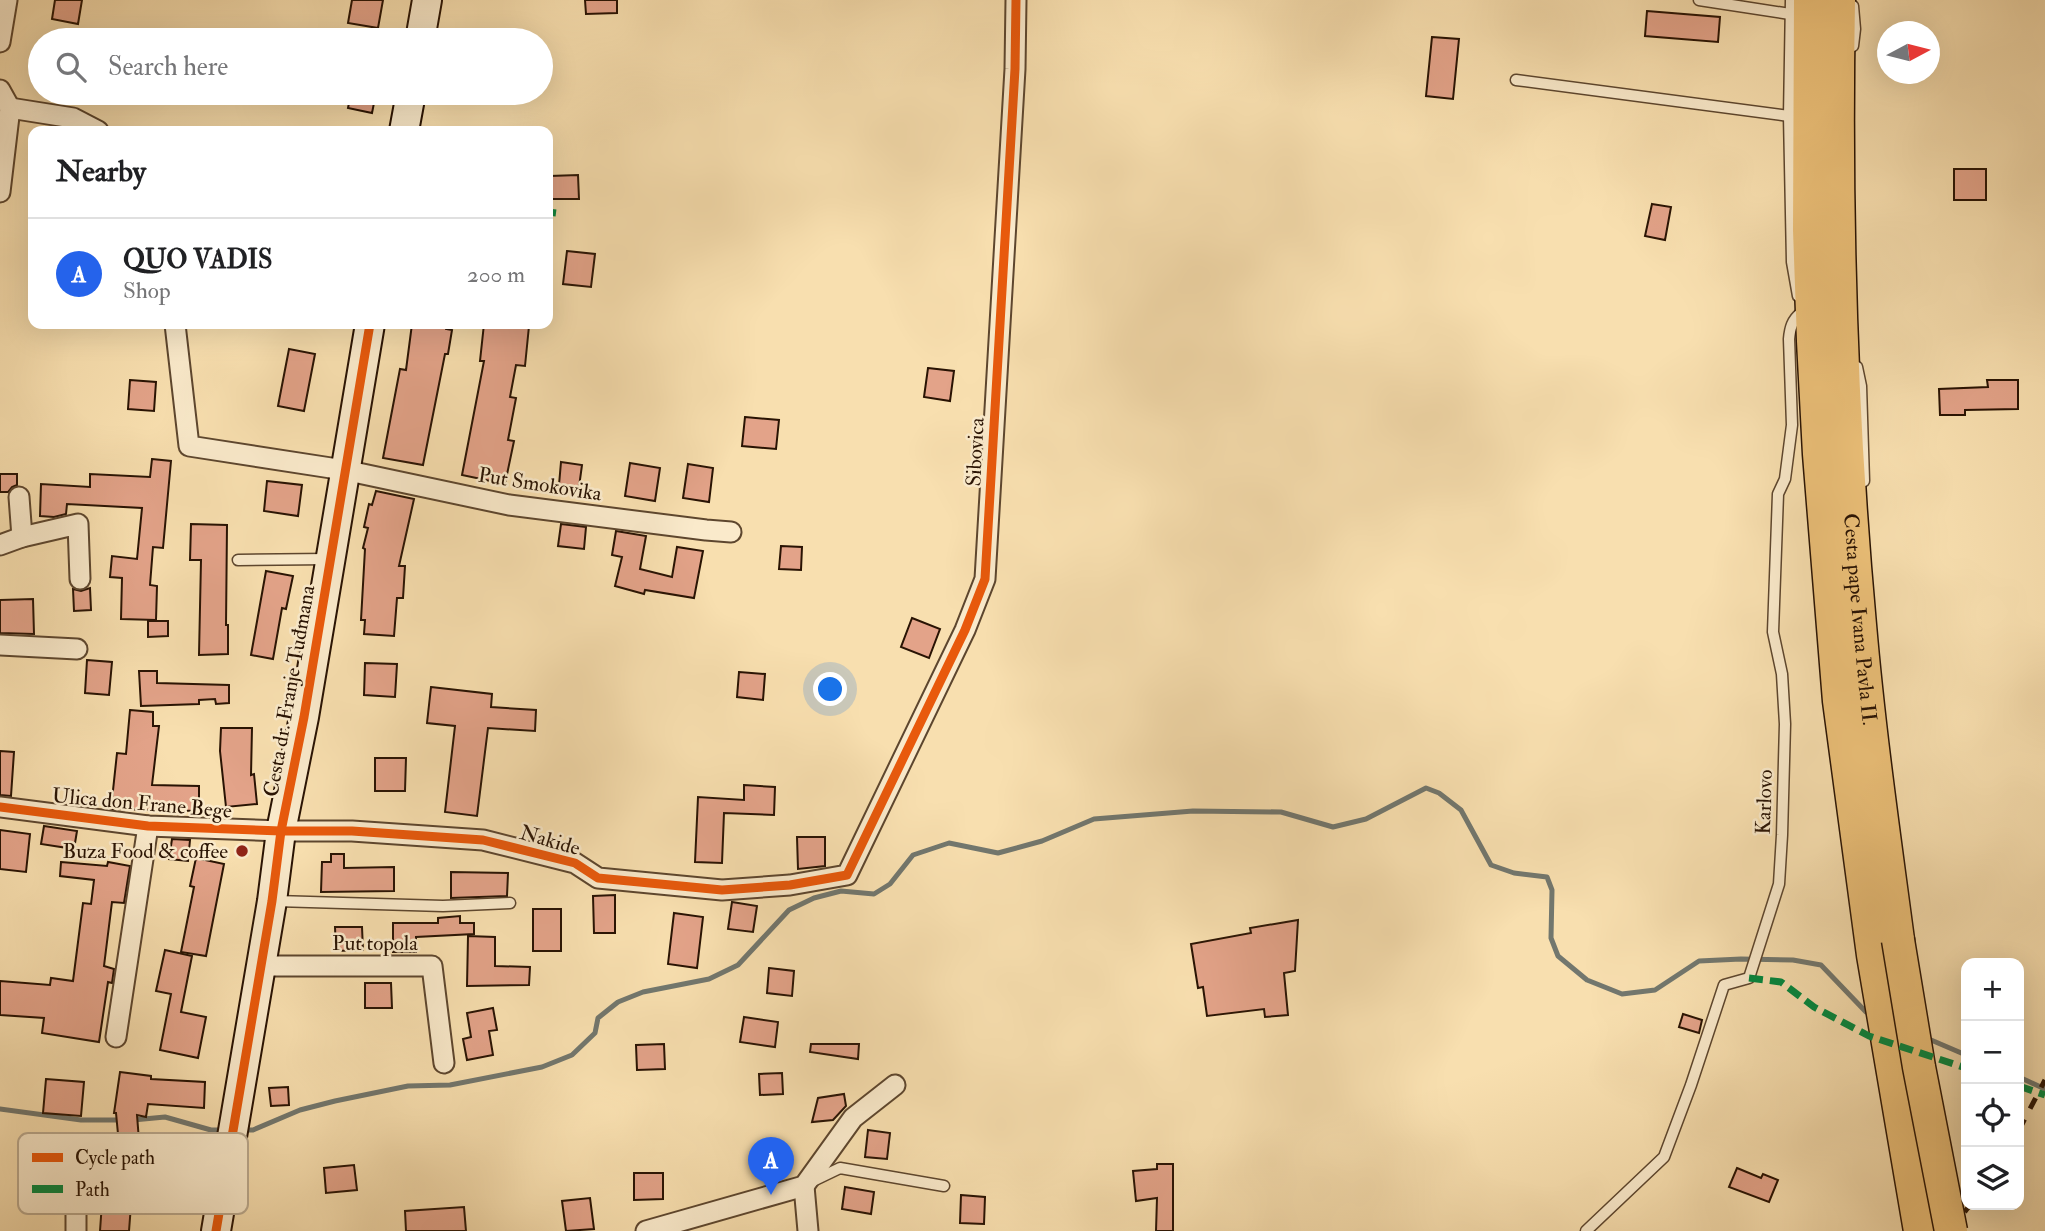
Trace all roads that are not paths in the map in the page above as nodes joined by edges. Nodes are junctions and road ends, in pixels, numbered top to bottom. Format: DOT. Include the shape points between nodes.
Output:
graph roads {
  1 [pos="7,0"];
  2 [pos="427,0"];
  3 [pos="1016,0"];
  4 [pos="1699,0"];
  5 [pos="1791,0"];
  6 [pos="1839,0"];
  7 [pos="1852,0"];
  8 [pos="1800,7"];
  9 [pos="422,28"];
  10 [pos="0,42"];
  11 [pos="1516,80"];
  12 [pos="0,90"];
  13 [pos="1837,93"];
  14 [pos="409,105"];
  15 [pos="9,108"];
  16 [pos="1789,116"];
  17 [pos="88,126"];
  18 [pos="405,126"];
  19 [pos="0,192"];
  20 [pos="1801,313"];
  21 [pos="176,329"];
  22 [pos="369,329"];
  23 [pos="1827,342"];
  24 [pos="344,470"];
  25 [pos="1862,492"];
  26 [pos="19,497"];
  27 [pos="731,532"];
  28 [pos="22,537"];
  29 [pos="0,545"];
  30 [pos="330,559"];
  31 [pos="238,560"];
  32 [pos="80,579"];
  33 [pos="0,645"];
  34 [pos="77,649"];
  35 [pos="0,807"];
  36 [pos="148,826"];
  37 [pos="281,831"];
  38 [pos="847,875"];
  39 [pos="272,901"];
  40 [pos="510,903"];
  41 [pos="1885,948"];
  42 [pos="261,966"];
  43 [pos="116,1037"];
  44 [pos="444,1063"];
  45 [pos="895,1085"];
  46 [pos="233,1133"];
  47 [pos="804,1186"];
  48 [pos="944,1186"];
  49 [pos="654,1229"];
  50 [pos="808,1231"];
  51 [pos="1586,1231"];
  52 [pos="1920,1231"];
  53 [pos="1951,1231"];
  1 -- 10 [label="street"];
  2 -- 9 [label="main road"];
  3 -- 38 [label="street, Sibovica" via="985,579"];
  4 -- 8 [label="lane"];
  5 -- 8 [label="lane"];
  6 -- 13 [label="main road, Cesta pape Ivana Pavla II."];
  7 -- 13 [label="lane" via="1854,38"];
  8 -- 16 [label="lane"];
  8 -- 23 [label="main road, Cesta pape Ivana Pavla II." via="1809,230"];
  11 -- 16 [label="lane"];
  12 -- 15 [label="street"];
  13 -- 23 [label="main road, Cesta pape Ivana Pavla II."];
  14 -- 18 [label="main road"];
  15 -- 17 [label="street" via="73,118"];
  15 -- 19 [label="street"];
  16 -- 20 [label="lane" via="1792,261"];
  20 -- 23 [label="lane"];
  20 -- 51 [label="lane, Karlovo" via="1791,326 1789,339 1793,425 1785,479 1778,494 1776,530 1773,632 1785,724 1779,884 1749,978 1724,985 1664,1157"];
  21 -- 24 [label="street, Put Smokovika" via="189,446"];
  22 -- 24 [label="main road, Cesta dr. Franje Tuđmana"];
  23 -- 25 [label="lane" via="1854,355 1861,386"];
  23 -- 41 [label="main road, Cesta pape Ivana Pavla II." via="1856,516"];
  23 -- 41 [label="main road, Cesta pape Ivana Pavla II." via="1819,454 1839,701"];
  24 -- 27 [label="street, Put Smokovika" via="509,505"];
  24 -- 30 [label="main road, Cesta dr. Franje Tuđmana"];
  26 -- 28 [label="street"];
  28 -- 29 [label="street"];
  28 -- 32 [label="street" via="78,524"];
  30 -- 31 [label="lane"];
  30 -- 37 [label="main road, Cesta dr. Franje Tuđmana"];
  33 -- 34 [label="street"];
  35 -- 36 [label="street, Ulica don Frane Bege"];
  36 -- 37 [label="street, Ulica don Frane Bege"];
  36 -- 43 [label="street"];
  37 -- 38 [label="street, Nakide" via="483,839 575,863 598,877 722,890"];
  37 -- 39 [label="main road, Cesta dr. Franje Tuđmana"];
  39 -- 40 [label="lane" via="443,906"];
  39 -- 42 [label="main road, Cesta dr. Franje Tuđmana"];
  41 -- 52 [label="main road, Cesta pape Ivana Pavla II."];
  41 -- 53 [label="main road, Cesta pape Ivana Pavla II., bridge" via="1922,1080"];
  42 -- 44 [label="street, Put topola" via="432,965"];
  42 -- 46 [label="main road, Cesta dr. Franje Tuđmana"];
  45 -- 47 [label="street" via="853,1118"];
  47 -- 48 [label="lane" via="840,1168"];
  47 -- 49 [label="street"];
  47 -- 50 [label="street"];
}
